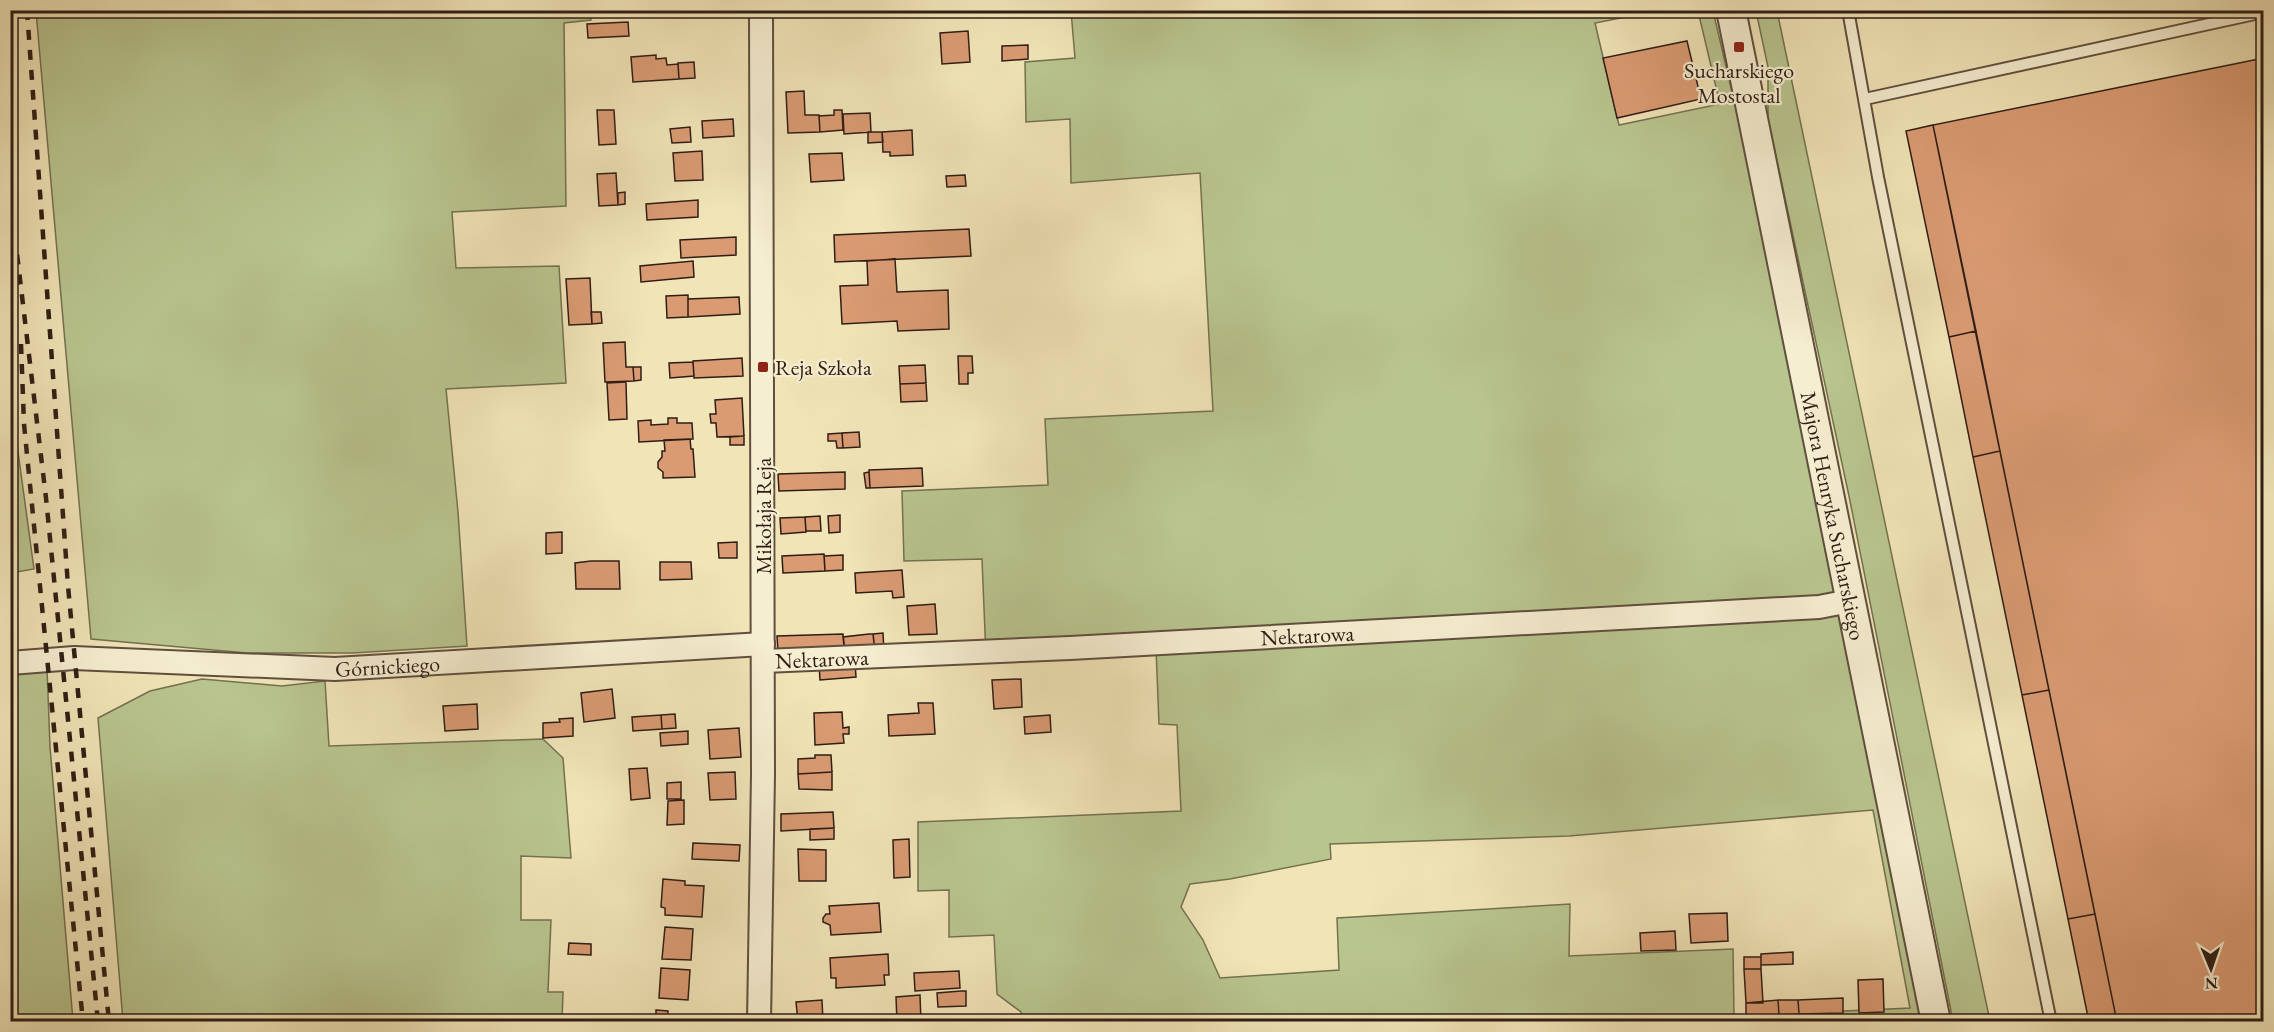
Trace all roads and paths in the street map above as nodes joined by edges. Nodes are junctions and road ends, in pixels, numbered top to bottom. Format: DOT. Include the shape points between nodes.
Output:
graph roads {
  1 [pos="761,10"];
  2 [pos="1731,10"];
  3 [pos="1848,10"];
  4 [pos="2264,12"];
  5 [pos="1865,99"];
  6 [pos="1850,601"];
  7 [pos="763,652"];
  8 [pos="10,663"];
  9 [pos="759,1022"];
  10 [pos="1936,1022"];
  11 [pos="2051,1022"];
  1 -- 7 [label="street, Mikołaja Reja"];
  2 -- 6 [label="street, Majora Henryka Sucharskiego"];
  3 -- 5 [label="lane"];
  4 -- 5 [label="lane"];
  5 -- 11 [label="lane"];
  6 -- 7 [label="street, Nektarowa" via="1819,607 1082,647"];
  6 -- 10 [label="street, Majora Henryka Sucharskiego"];
  7 -- 8 [label="street, Górnickiego" via="334,669 74,658"];
  7 -- 9 [label="street, Mikołaja Reja"];
}
